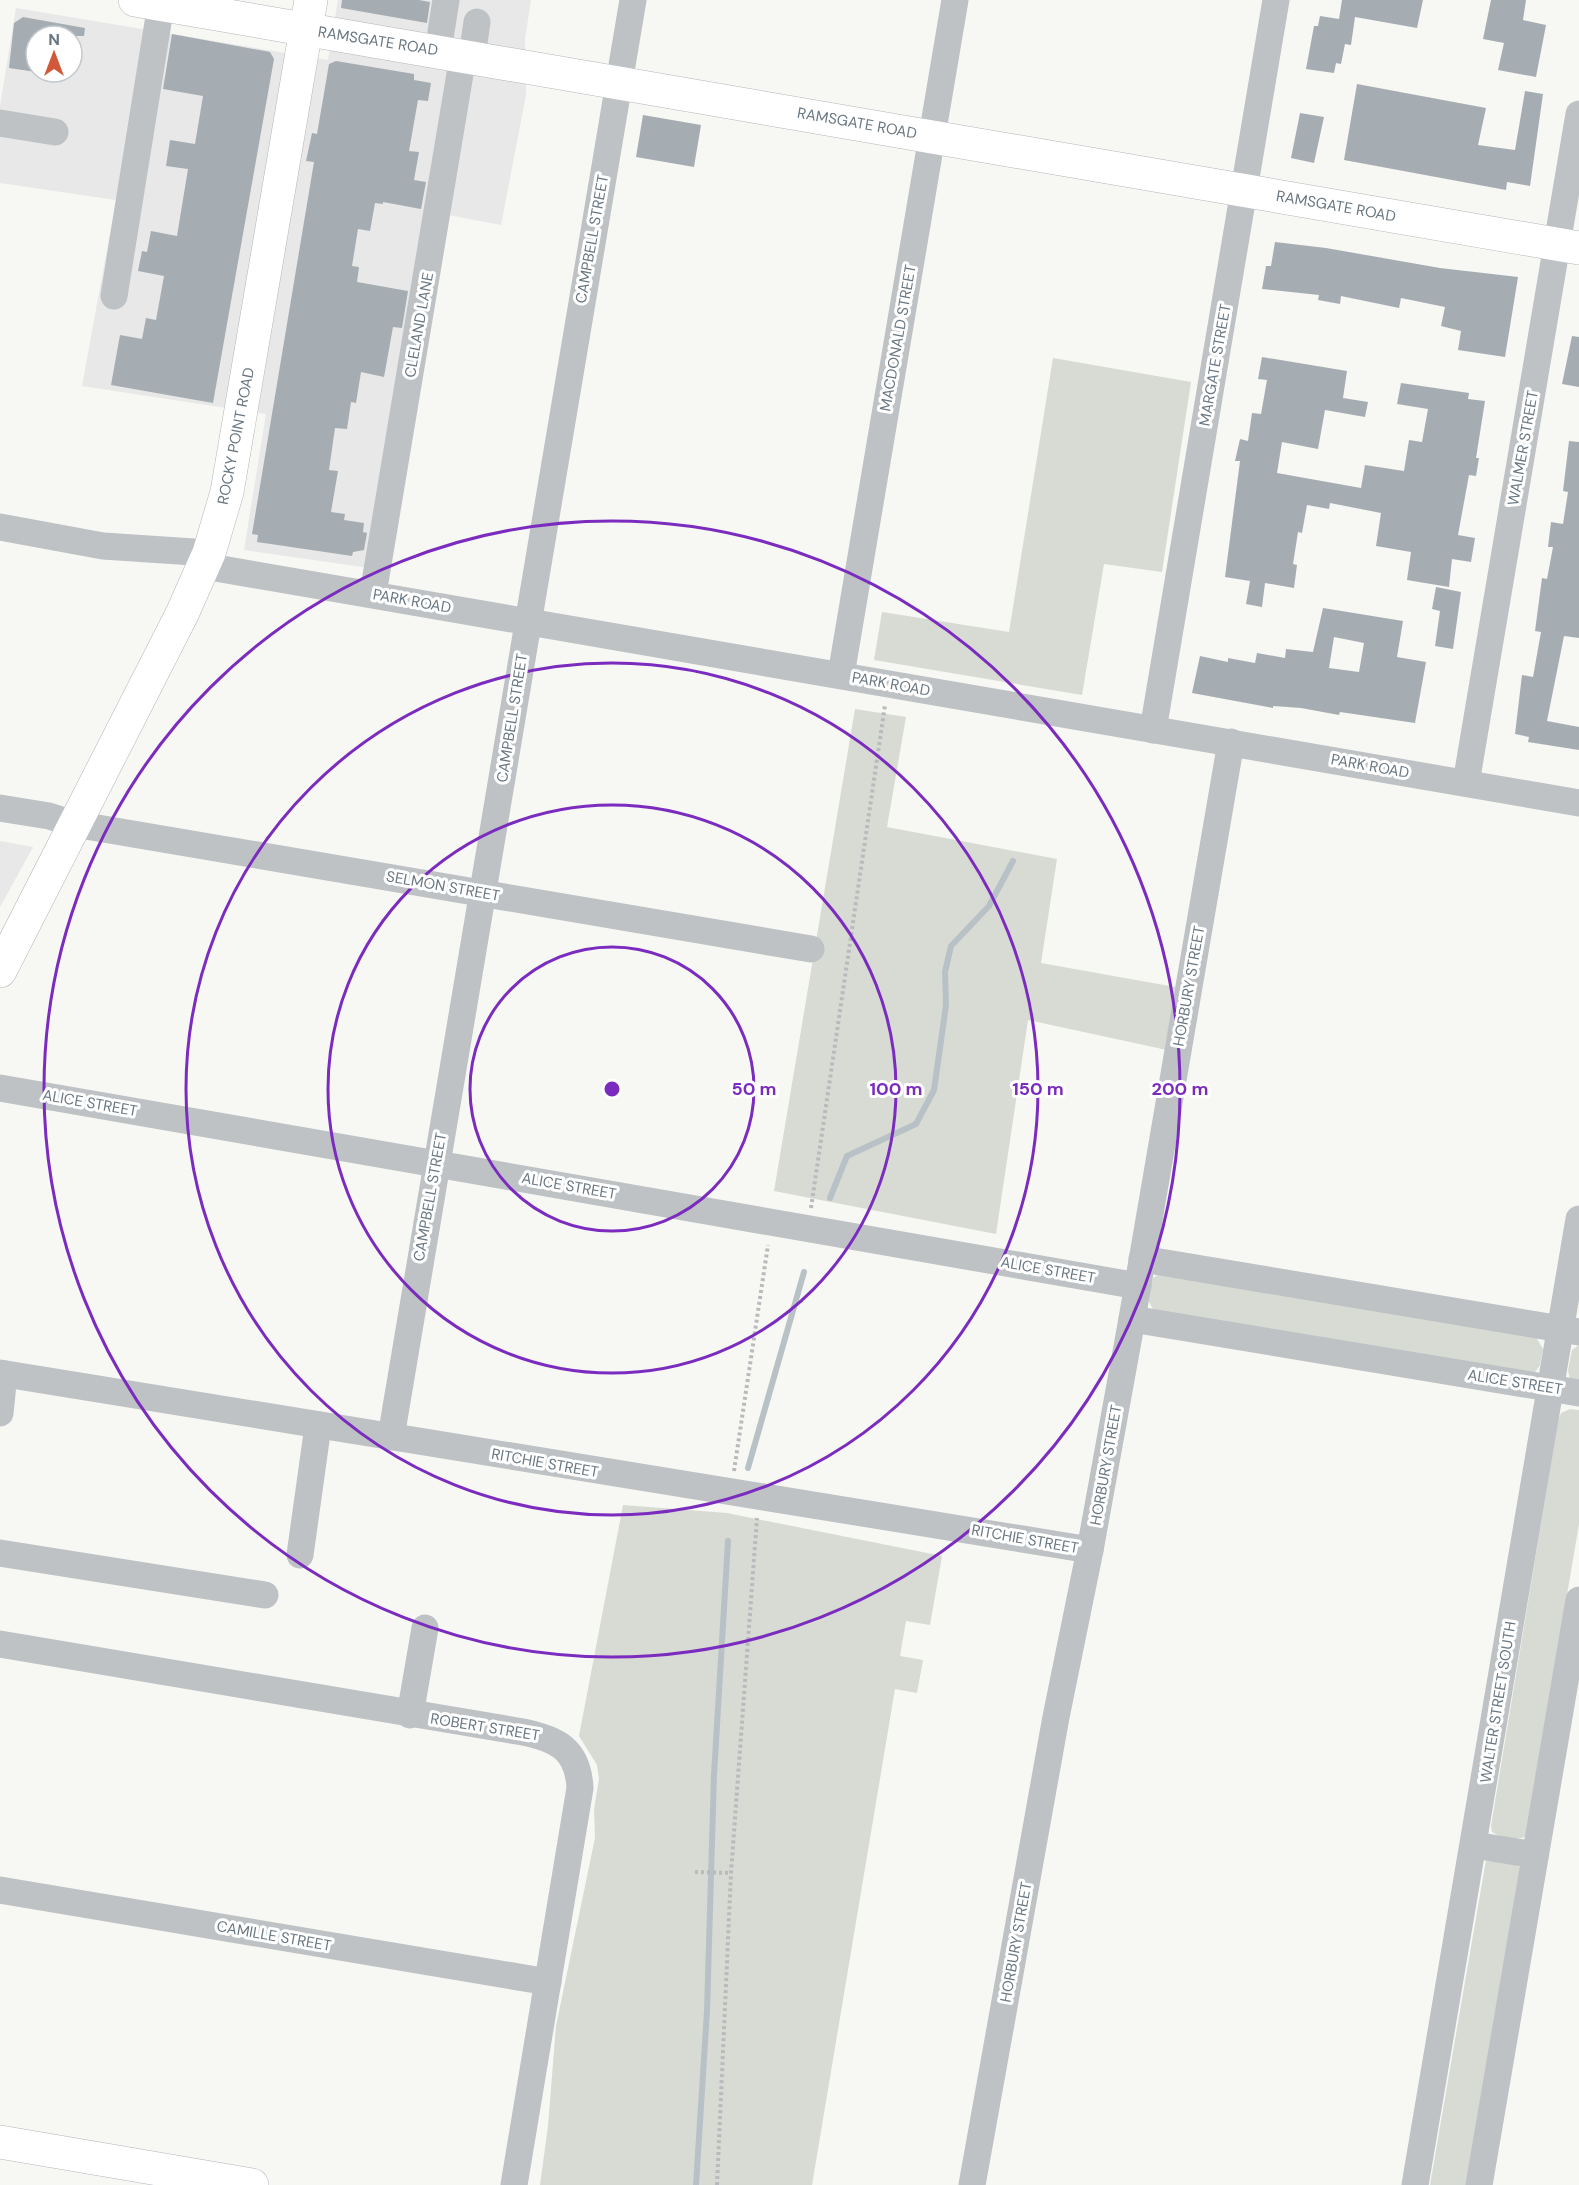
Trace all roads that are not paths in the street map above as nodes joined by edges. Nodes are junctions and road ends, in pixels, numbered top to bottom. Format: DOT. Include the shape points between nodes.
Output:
graph roads {
  1 [pos="446,0"];
  2 [pos="633,0"];
  3 [pos="955,0"];
  4 [pos="1276,0"];
  5 [pos="148,2"];
  6 [pos="308,15"];
  7 [pos="477,22"];
  8 [pos="458,55"];
  9 [pos="619,82"];
  10 [pos="1579,114"];
  11 [pos="0,123"];
  12 [pos="56,132"];
  13 [pos="932,136"];
  14 [pos="1245,190"];
  15 [pos="1568,246"];
  16 [pos="114,296"];
  17 [pos="0,527"];
  18 [pos="206,560"];
  19 [pos="373,594"];
  20 [pos="527,621"];
  21 [pos="841,675"];
  22 [pos="1153,730"];
  23 [pos="1231,742"];
  24 [pos="1466,783"];
  25 [pos="1579,803"];
  26 [pos="0,808"];
  27 [pos="74,824"];
  28 [pos="483,892"];
  29 [pos="812,950"];
  30 [pos="0,971"];
  31 [pos="0,1088"];
  32 [pos="436,1163"];
  33 [pos="1579,1219"];
  34 [pos="1142,1259"];
  35 [pos="1138,1286"];
  36 [pos="1132,1319"];
  37 [pos="1570,1330"];
  38 [pos="2,1374"];
  39 [pos="1549,1388"];
  40 [pos="1579,1393"];
  41 [pos="0,1413"];
  42 [pos="318,1426"];
  43 [pos="391,1437"];
  44 [pos="1090,1550"];
  45 [pos="0,1553"];
  46 [pos="300,1555"];
  47 [pos="265,1595"];
  48 [pos="1579,1600"];
  49 [pos="425,1628"];
  50 [pos="0,1644"];
  51 [pos="411,1715"];
  52 [pos="1474,1845"];
  53 [pos="1535,1854"];
  54 [pos="0,1890"];
  55 [pos="548,1982"];
  56 [pos="0,2142"];
  57 [pos="252,2185"];
  58 [pos="515,2185"];
  59 [pos="972,2185"];
  60 [pos="1415,2185"];
  61 [pos="1479,2185"];
  1 -- 8 [label="street"];
  2 -- 9 [label="street, CAMPBELL STREET"];
  3 -- 13 [label="street, MACDONALD STREET"];
  4 -- 14 [label="street, MARGATE STREET"];
  5 -- 6 [label="main road, RAMSGATE ROAD"];
  5 -- 16 [label="street" via="132,179"];
  6 -- 8 [label="main road, RAMSGATE ROAD"];
  6 -- 18 [label="main road, ROCKY POINT ROAD" via="227,492"];
  7 -- 8 [label="street"];
  8 -- 9 [label="main road, RAMSGATE ROAD"];
  8 -- 19 [label="street, CLELAND LANE"];
  9 -- 13 [label="main road, RAMSGATE ROAD"];
  9 -- 20 [label="street, CAMPBELL STREET"];
  10 -- 15 [label="street, WALMER STREET"];
  11 -- 12 [label="street"];
  13 -- 14 [label="main road, RAMSGATE ROAD"];
  13 -- 21 [label="street, MACDONALD STREET"];
  14 -- 15 [label="main road, RAMSGATE ROAD"];
  14 -- 22 [label="street, MARGATE STREET"];
  15 -- 24 [label="street, WALMER STREET"];
  17 -- 18 [label="street, PARK ROAD"];
  18 -- 19 [label="street, PARK ROAD"];
  18 -- 27 [label="main road, ROCKY POINT ROAD"];
  19 -- 20 [label="street, PARK ROAD"];
  20 -- 21 [label="street, PARK ROAD"];
  20 -- 28 [label="street, CAMPBELL STREET"];
  21 -- 22 [label="street, PARK ROAD"];
  22 -- 23 [label="street, PARK ROAD"];
  23 -- 24 [label="street, PARK ROAD"];
  23 -- 34 [label="street, HORBURY STREET"];
  24 -- 25 [label="street, PARK ROAD"];
  26 -- 27 [label="street, SELMON STREET"];
  27 -- 28 [label="street, SELMON STREET"];
  27 -- 30 [label="main road, ROCKY POINT ROAD"];
  28 -- 29 [label="street, SELMON STREET"];
  28 -- 32 [label="street, CAMPBELL STREET"];
  31 -- 32 [label="street, ALICE STREET"];
  32 -- 35 [label="street, ALICE STREET"];
  32 -- 43 [label="street, CAMPBELL STREET"];
  33 -- 37 [label="street, WALTER STREET SOUTH"];
  34 -- 35 [label="street, HORBURY STREET"];
  34 -- 37 [label="street"];
  35 -- 36 [label="street, HORBURY STREET"];
  36 -- 39 [label="street, ALICE STREET"];
  36 -- 44 [label="street, HORBURY STREET"];
  37 -- 39 [label="street, WALTER STREET SOUTH"];
  38 -- 41 [label="street"];
  38 -- 42 [label="street, RITCHIE STREET"];
  39 -- 40 [label="street, ALICE STREET"];
  39 -- 52 [label="street, WALTER STREET SOUTH"];
  42 -- 43 [label="street, RITCHIE STREET"];
  42 -- 46 [label="street"];
  43 -- 44 [label="street, RITCHIE STREET"];
  44 -- 59 [label="street, HORBURY STREET"];
  45 -- 47 [label="street"];
  48 -- 53 [label="street"];
  49 -- 51 [label="street"];
  50 -- 51 [label="street, ROBERT STREET"];
  51 -- 55 [label="street, ROBERT STREET" via="547,1737 562,1746 578,1768 580,1788"];
  52 -- 53 [label="street"];
  52 -- 60 [label="street, WALTER STREET SOUTH"];
  53 -- 61 [label="street"];
  54 -- 55 [label="street, CAMILLE STREET"];
  55 -- 58 [label="street, ROBERT STREET"];
  56 -- 57 [label="main road"];
}
